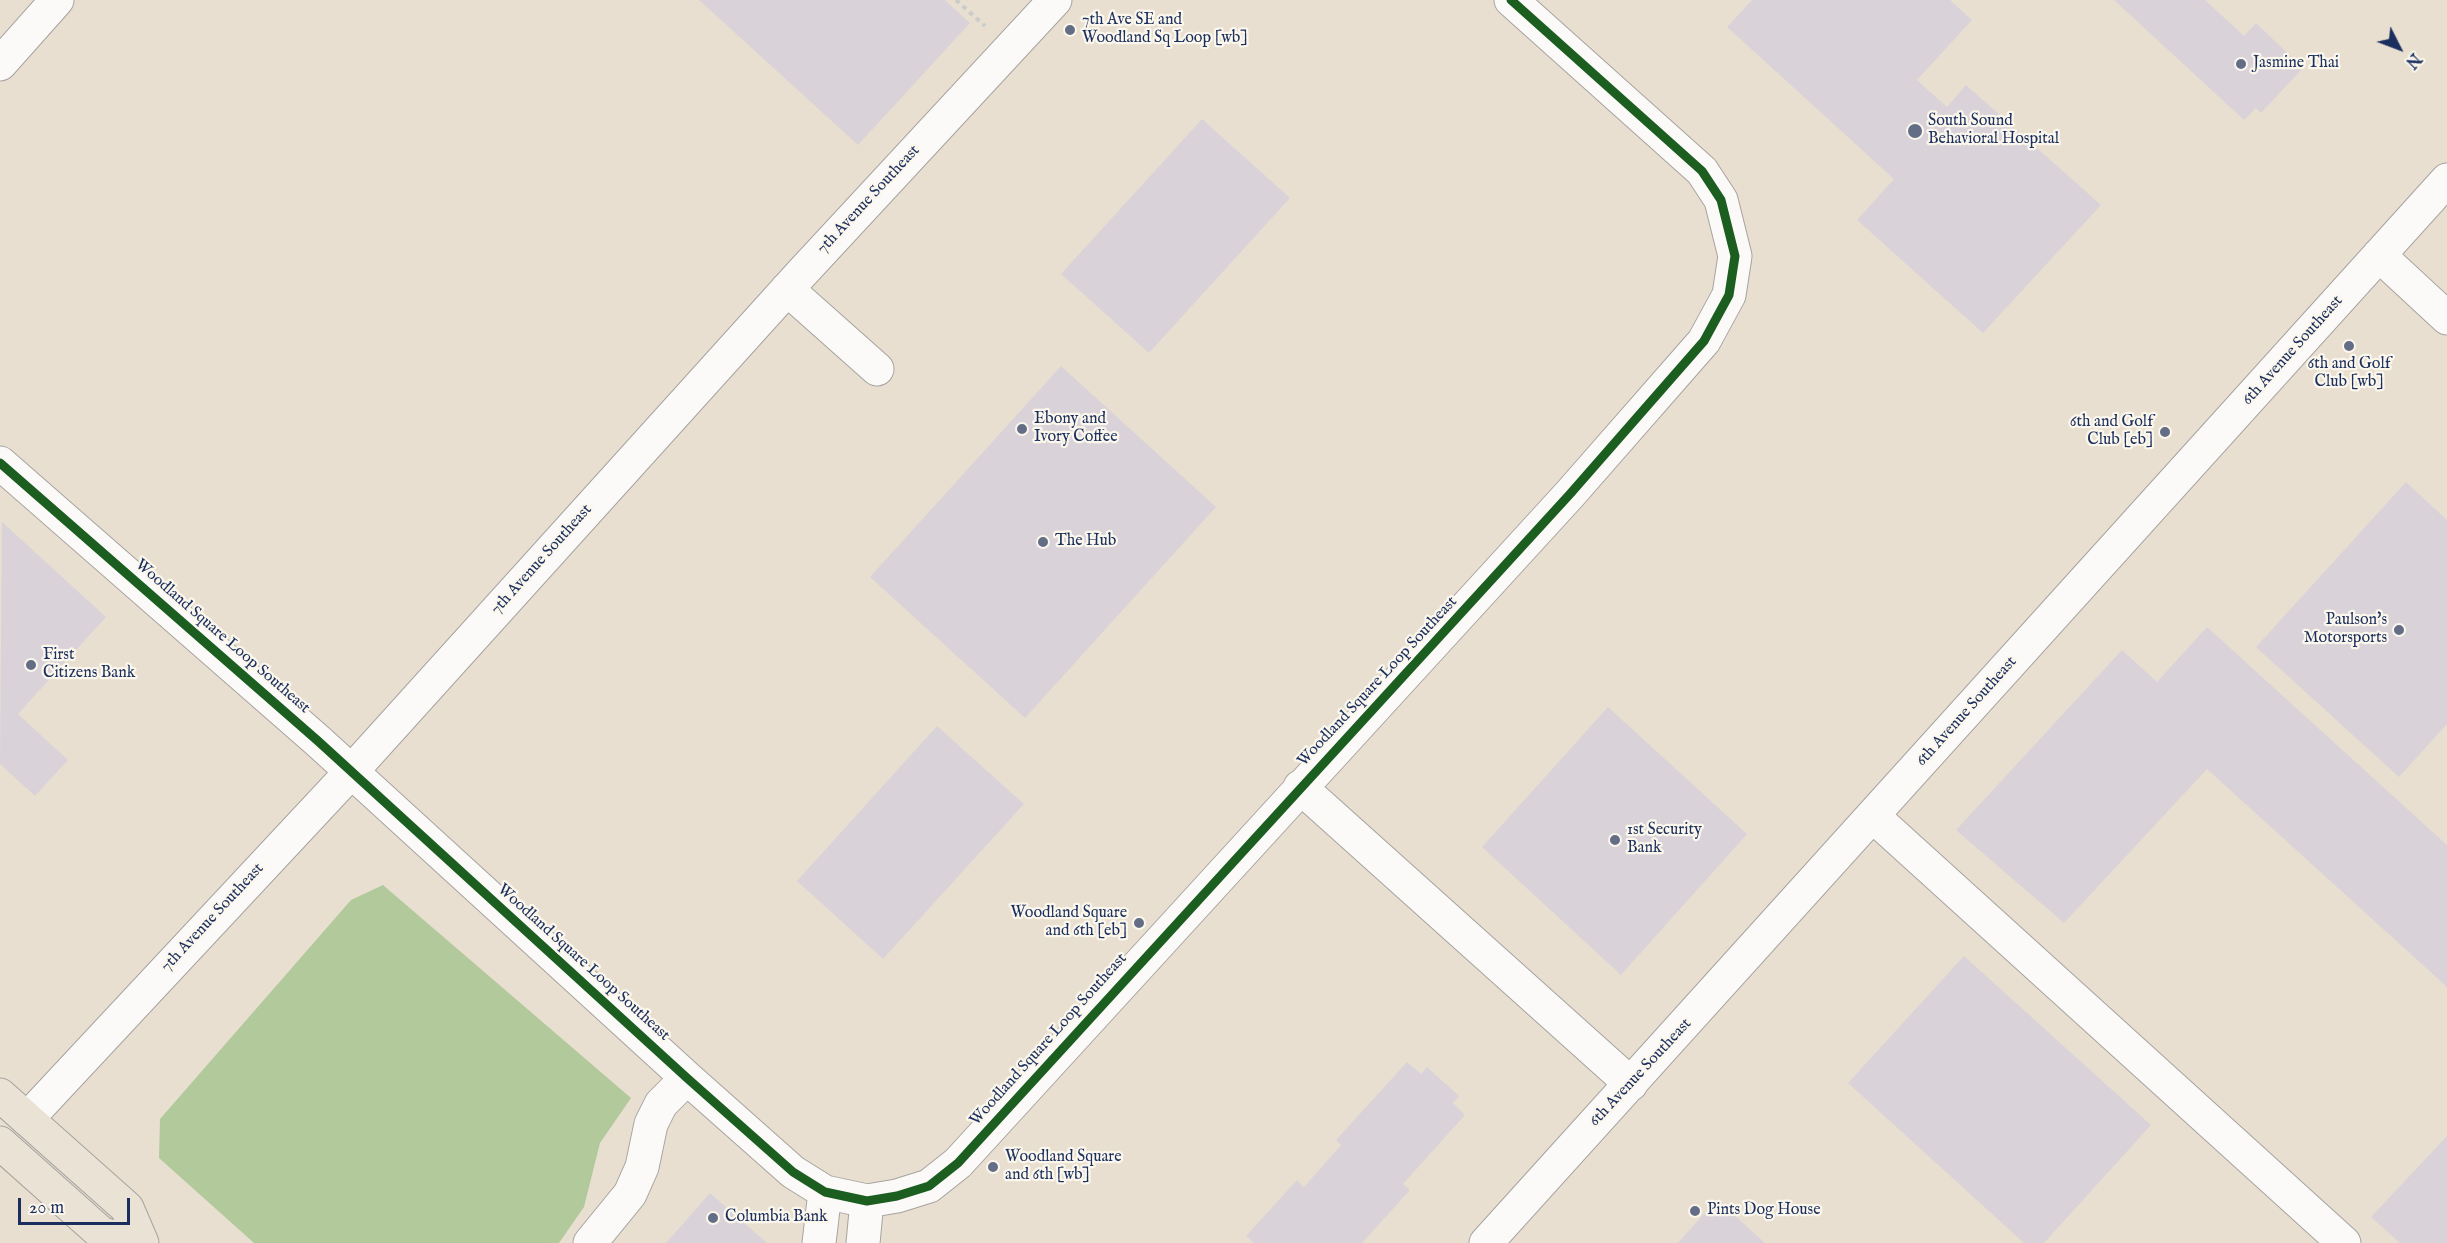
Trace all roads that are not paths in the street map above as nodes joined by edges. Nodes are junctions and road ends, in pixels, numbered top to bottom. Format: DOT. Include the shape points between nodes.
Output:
graph roads {
  1 [pos="57,0"];
  2 [pos="1055,0"];
  3 [pos="1511,0"];
  4 [pos="0,64"];
  5 [pos="2447,180"];
  6 [pos="2379,255"];
  7 [pos="787,289"];
  8 [pos="2447,318"];
  9 [pos="877,369"];
  10 [pos="0,463"];
  11 [pos="351,772"];
  12 [pos="1300,787"];
  13 [pos="1874,817"];
  14 [pos="687,1078"];
  15 [pos="1631,1084"];
  16 [pos="0,1095"];
  17 [pos="27,1119"];
  18 [pos="0,1143"];
  19 [pos="825,1192"];
  20 [pos="867,1201"];
  21 [pos="128,1243"];
  22 [pos="142,1243"];
  23 [pos="590,1243"];
  24 [pos="819,1243"];
  25 [pos="863,1243"];
  26 [pos="1486,1243"];
  27 [pos="2344,1243"];
  1 -- 4 [label="street"];
  2 -- 7 [label="street, 7th Avenue Southeast"];
  3 -- 12 [label="street, Woodland Square Loop Southeast" via="1702,171 1721,200 1731,237 1735,256 1729,295 1704,341 1485,589"];
  5 -- 6 [label="street, 6th Avenue Southeast"];
  6 -- 8 [label="street"];
  6 -- 13 [label="street, 6th Avenue Southeast"];
  7 -- 9 [label="street"];
  7 -- 11 [label="street, 7th Avenue Southeast"];
  10 -- 11 [label="street, Woodland Square Loop Southeast"];
  11 -- 14 [label="street, Woodland Square Loop Southeast"];
  11 -- 17 [label="street, 7th Avenue Southeast"];
  12 -- 15 [label="street, Woodland Square Loop Southeast"];
  12 -- 20 [label="street, Woodland Square Loop Southeast" via="958,1163 929,1186"];
  13 -- 15 [label="street, 6th Avenue Southeast"];
  13 -- 27 [label="street"];
  14 -- 19 [label="street, Woodland Square Loop Southeast" via="793,1172"];
  14 -- 23 [label="street" via="661,1104 651,1124 642,1167 630,1194"];
  15 -- 26 [label="street, 6th Avenue Southeast"];
  16 -- 17 [label="main road"];
  17 -- 22 [label="main road" via="127,1208"];
  18 -- 21 [label="main road" via="102,1233"];
  19 -- 20 [label="street, Woodland Square Loop Southeast"];
  19 -- 24 [label="street"];
  20 -- 25 [label="street"];
}
